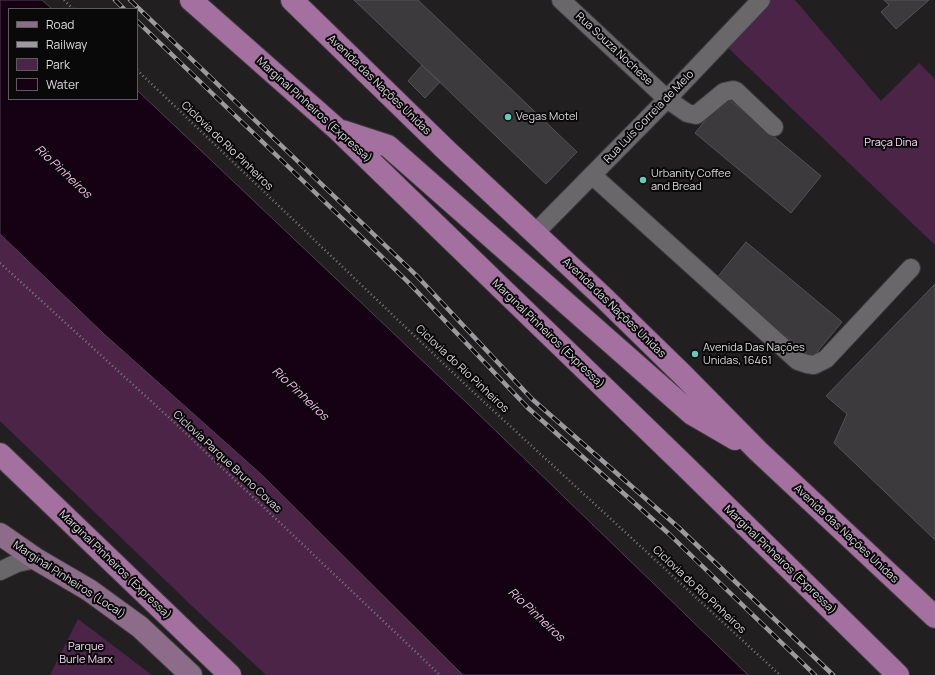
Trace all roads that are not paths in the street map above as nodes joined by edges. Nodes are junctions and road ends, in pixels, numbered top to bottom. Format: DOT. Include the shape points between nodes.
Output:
graph roads {
  1 [pos="191,0"];
  2 [pos="292,0"];
  3 [pos="561,0"];
  4 [pos="761,0"];
  5 [pos="667,99"];
  6 [pos="774,127"];
  7 [pos="337,129"];
  8 [pos="592,175"];
  9 [pos="535,233"];
  10 [pos="911,268"];
  11 [pos="758,451"];
  12 [pos="0,454"];
  13 [pos="0,534"];
  14 [pos="36,558"];
  15 [pos="0,571"];
  16 [pos="935,617"];
  17 [pos="191,675"];
  18 [pos="230,675"];
  19 [pos="898,675"];
  1 -- 7 [label="highway, Marginal Pinheiros (Expressa)"];
  2 -- 9 [label="highway, Avenida das Nações Unidas"];
  3 -- 5 [label="street, Rua Souza Nochese"];
  4 -- 5 [label="street, Rua Luís Correia de Melo"];
  5 -- 6 [label="street, Rua Souza Nochese" via="688,113 696,115 724,92 736,91"];
  5 -- 8 [label="street, Rua Luís Correia de Melo"];
  7 -- 11 [label="highway" via="388,146 692,414"];
  7 -- 19 [label="highway, Marginal Pinheiros (Expressa)"];
  8 -- 9 [label="street, Rua Luís Correia de Melo"];
  8 -- 10 [label="street" via="798,361 807,364 814,365 826,359"];
  9 -- 11 [label="highway, Avenida das Nações Unidas"];
  11 -- 16 [label="highway, Avenida das Nações Unidas"];
  12 -- 18 [label="highway, Marginal Pinheiros (Expressa)"];
  13 -- 14 [label="main road, Marginal Pinheiros (Local)"];
  14 -- 15 [label="street"];
  14 -- 17 [label="main road, Marginal Pinheiros (Local)" via="89,590 140,627"];
}
